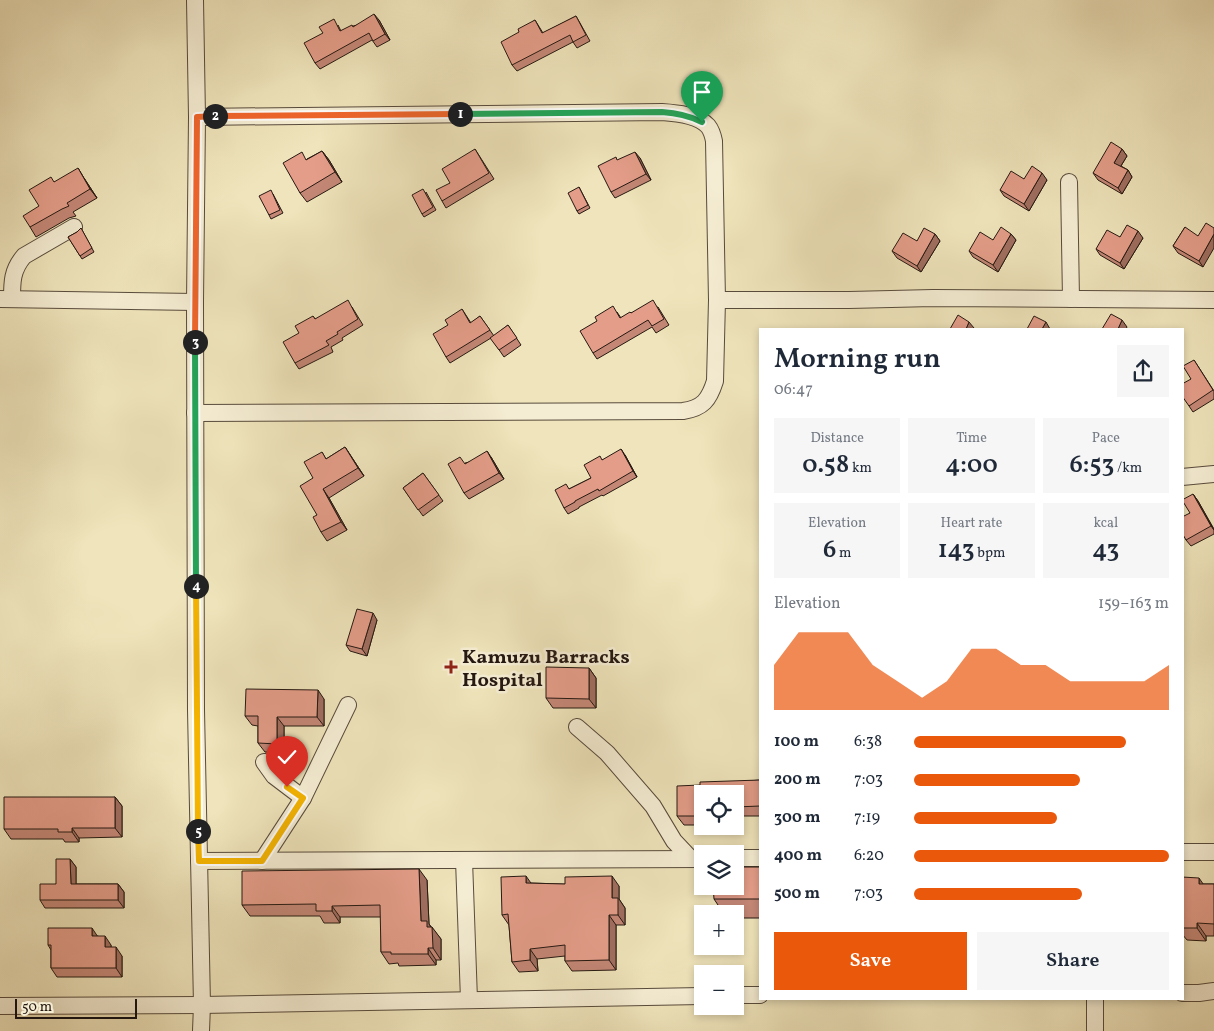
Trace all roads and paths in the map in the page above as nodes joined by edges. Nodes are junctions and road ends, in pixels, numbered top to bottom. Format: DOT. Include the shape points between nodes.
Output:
graph roads {
  1 [pos="195,0"];
  2 [pos="197,117"];
  3 [pos="1070,182"];
  4 [pos="74,227"];
  5 [pos="1071,299"];
  6 [pos="6,300"];
  7 [pos="717,300"];
  8 [pos="1214,300"];
  9 [pos="195,302"];
  10 [pos="195,413"];
  11 [pos="1214,474"];
  12 [pos="1184,477"];
  13 [pos="348,705"];
  14 [pos="577,727"];
  15 [pos="264,762"];
  16 [pos="303,798"];
  17 [pos="1184,852"];
  18 [pos="1214,852"];
  19 [pos="694,857"];
  20 [pos="744,858"];
  21 [pos="759,858"];
  22 [pos="694,859"];
  23 [pos="464,860"];
  24 [pos="199,861"];
  25 [pos="262,861"];
  26 [pos="1214,991"];
  27 [pos="1184,993"];
  28 [pos="744,995"];
  29 [pos="759,995"];
  30 [pos="694,996"];
  31 [pos="469,1000"];
  32 [pos="1095,1000"];
  33 [pos="202,1005"];
  34 [pos="0,1006"];
  35 [pos="201,1031"];
  36 [pos="1095,1031"];
  1 -- 2 [label="street"];
  2 -- 7 [label="street" via="662,112 691,116 708,126 714,142"];
  2 -- 9 [label="street"];
  3 -- 5 [label="street"];
  4 -- 6 [label="street" via="24,256 18,263"];
  5 -- 7 [label="street"];
  5 -- 8 [label="street"];
  6 -- 9 [label="street"];
  7 -- 10 [label="street" via="715,381 706,402 691,410"];
  9 -- 10 [label="street"];
  10 -- 24 [label="street"];
  11 -- 12 [label="street"];
  13 -- 16 [label="street"];
  14 -- 19 [label="street" via="607,753 653,806 674,841"];
  15 -- 16 [label="street" via="274,776"];
  16 -- 25 [label="street"];
  17 -- 18 [label="street"];
  20 -- 21 [label="street"];
  22 -- 23 [label="street"];
  23 -- 25 [label="street"];
  23 -- 31 [label="street"];
  24 -- 25 [label="street"];
  24 -- 33 [label="street"];
  26 -- 27 [label="street"];
  28 -- 29 [label="street"];
  30 -- 31 [label="street"];
  31 -- 33 [label="street"];
  32 -- 36 [label="street"];
  33 -- 34 [label="street"];
  33 -- 35 [label="street"];
}
